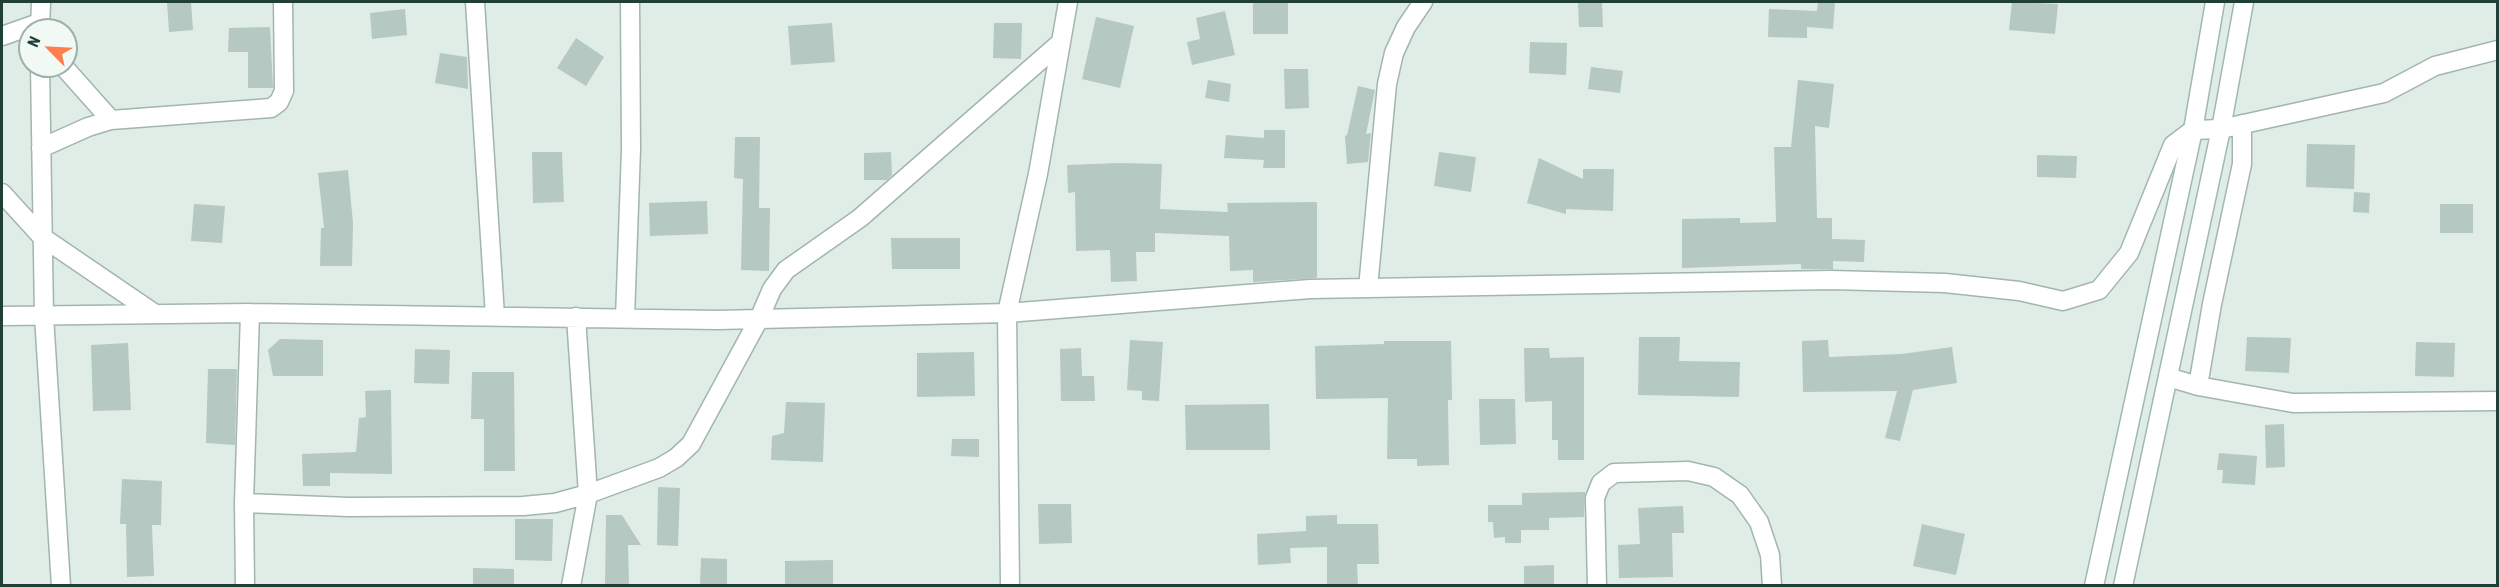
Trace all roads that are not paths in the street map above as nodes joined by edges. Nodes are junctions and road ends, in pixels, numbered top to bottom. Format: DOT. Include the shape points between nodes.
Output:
graph roads {
  1 [pos="41,2"];
  2 [pos="283,2"];
  3 [pos="475,2"];
  4 [pos="630,2"];
  5 [pos="1068,2"];
  6 [pos="1423,2"];
  7 [pos="2215,2"];
  8 [pos="2244,2"];
  9 [pos="40,18"];
  10 [pos="18,32"];
  11 [pos="2,36"];
  12 [pos="1060,43"];
  13 [pos="2498,50"];
  14 [pos="40,78"];
  15 [pos="74,78"];
  16 [pos="111,120"];
  17 [pos="2242,124"];
  18 [pos="2221,129"];
  19 [pos="2193,130"];
  20 [pos="41,148"];
  21 [pos="2,193"];
  22 [pos="42,237"];
  23 [pos="1368,288"];
  24 [pos="250,313"];
  25 [pos="1007,313"];
  26 [pos="155,314"];
  27 [pos="2,316"];
  28 [pos="44,316"];
  29 [pos="495,316"];
  30 [pos="576,317"];
  31 [pos="625,318"];
  32 [pos="759,319"];
  33 [pos="2168,377"];
  34 [pos="2198,386"];
  35 [pos="2498,401"];
  36 [pos="588,494"];
  37 [pos="244,503"];
  38 [pos="63,581"];
  39 [pos="245,585"];
  40 [pos="571,585"];
  41 [pos="1010,585"];
  42 [pos="1597,585"];
  43 [pos="1772,585"];
  44 [pos="2094,585"];
  45 [pos="2123,585"];
  1 -- 9 [label="street"];
  2 -- 16 [label="street" via="284,92 271,108"];
  3 -- 29 [label="street"];
  4 -- 31 [label="street" via="631,149"];
  5 -- 12 [label="street"];
  6 -- 23 [label="street" via="1394,53 1387,84"];
  7 -- 19 [label="street"];
  8 -- 18 [label="street"];
  10 -- 11 [label="street"];
  12 -- 25 [label="street" via="1038,174"];
  12 -- 32 [label="street" via="860,218 786,270 772,289"];
  13 -- 17 [label="street" via="2435,66 2384,93"];
  14 -- 20 [label="street"];
  15 -- 16 [label="street"];
  16 -- 20 [label="street"];
  17 -- 18 [label="street"];
  17 -- 34 [label="street" via="2242,164"];
  18 -- 19 [label="street"];
  18 -- 33 [label="street"];
  19 -- 23 [label="street" via="2173,145 2129,253 2099,290 2063,301 2019,291 1945,283 1843,280"];
  19 -- 44 [label="street"];
  20 -- 22 [label="street"];
  21 -- 22 [label="street"];
  22 -- 26 [label="street"];
  22 -- 28 [label="street"];
  23 -- 25 [label="street" via="1310,289"];
  24 -- 26 [label="street"];
  24 -- 29 [label="street"];
  24 -- 37 [label="street"];
  25 -- 32 [label="street"];
  25 -- 41 [label="street"];
  26 -- 28 [label="street"];
  27 -- 28 [label="street"];
  28 -- 38 [label="street"];
  29 -- 30 [label="street"];
  30 -- 31 [label="street"];
  30 -- 36 [label="street"];
  31 -- 32 [label="street"];
  32 -- 36 [label="street" via="691,444 659,468"];
  33 -- 34 [label="street"];
  33 -- 45 [label="street"];
  34 -- 35 [label="street" via="2293,403"];
  36 -- 37 [label="street" via="523,506"];
  36 -- 40 [label="street"];
  37 -- 39 [label="street"];
  42 -- 43 [label="street" via="1595,498 1601,483 1614,473 1688,471 1714,477 1740,495 1759,522 1770,555"];
}
